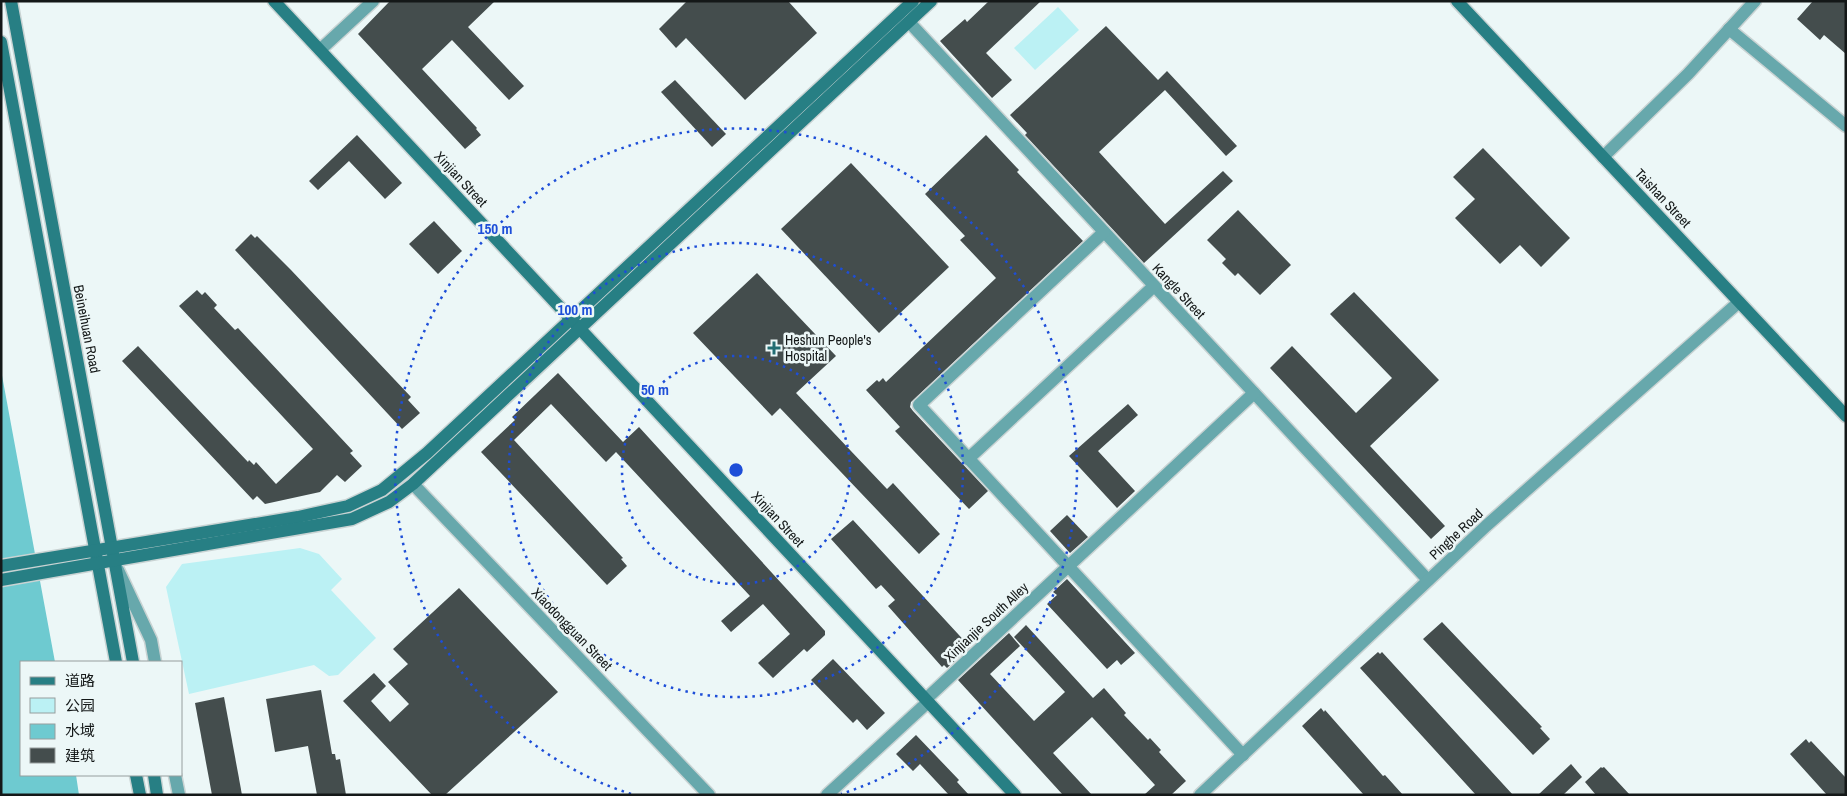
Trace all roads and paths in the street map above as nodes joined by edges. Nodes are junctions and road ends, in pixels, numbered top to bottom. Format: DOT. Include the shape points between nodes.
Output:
graph roads {
  1 [pos="11,1"];
  2 [pos="274,1"];
  3 [pos="373,1"];
  4 [pos="913,1"];
  5 [pos="931,1"];
  6 [pos="1457,1"];
  7 [pos="1755,1"];
  8 [pos="909,22"];
  9 [pos="1729,29"];
  10 [pos="1,42"];
  11 [pos="320,50"];
  12 [pos="1846,126"];
  13 [pos="1603,157"];
  14 [pos="1104,232"];
  15 [pos="1154,286"];
  16 [pos="1739,302"];
  17 [pos="575,324"];
  18 [pos="1254,393"];
  19 [pos="1846,416"];
  20 [pos="968,459"];
  21 [pos="413,484"];
  22 [pos="112,548"];
  23 [pos="95,551"];
  24 [pos="115,562"];
  25 [pos="98,564"];
  26 [pos="1,566"];
  27 [pos="1068,566"];
  28 [pos="1,580"];
  29 [pos="1428,580"];
  30 [pos="116,661"];
  31 [pos="133,661"];
  32 [pos="155,661"];
  33 [pos="927,700"];
  34 [pos="1242,755"];
  35 [pos="136,776"];
  36 [pos="154,776"];
  37 [pos="175,776"];
  38 [pos="140,795"];
  39 [pos="157,795"];
  40 [pos="179,795"];
  41 [pos="708,795"];
  42 [pos="827,795"];
  43 [pos="1014,795"];
  44 [pos="1200,795"];
  1 -- 22 [label="main road, Beineihuan Road"];
  2 -- 11 [label="main road, Xinjian Street"];
  3 -- 11 [label="street"];
  4 -- 17 [label="main road"];
  5 -- 8 [label="main road"];
  6 -- 13 [label="main road, Taishan Street"];
  7 -- 9 [label="street"];
  8 -- 14 [label="street, Kangle Street"];
  8 -- 17 [label="main road"];
  9 -- 12 [label="street"];
  9 -- 13 [label="street"];
  10 -- 23 [label="main road"];
  11 -- 17 [label="main road, Xinjian Street"];
  13 -- 16 [label="main road, Taishan Street"];
  14 -- 15 [label="street, Kangle Street"];
  14 -- 20 [label="street" via="918,405"];
  15 -- 18 [label="street, Kangle Street"];
  15 -- 20 [label="street"];
  16 -- 19 [label="main road, Taishan Street"];
  16 -- 29 [label="street, Pinghe Road"];
  17 -- 21 [label="main road"];
  17 -- 22 [label="main road" via="404,473 363,500 298,517"];
  17 -- 33 [label="main road, Xinjian Street"];
  18 -- 27 [label="street, Xinjianjie South Alley"];
  18 -- 29 [label="street, Kangle Street"];
  20 -- 27 [label="street"];
  21 -- 24 [label="main road" via="389,502 352,519"];
  21 -- 41 [label="street, Xiaodongguan Street"];
  22 -- 23 [label="main road"];
  22 -- 24 [label="main road, Beineihuan Road"];
  23 -- 25 [label="main road"];
  23 -- 26 [label="main road"];
  24 -- 25 [label="main road"];
  24 -- 31 [label="main road, Beineihuan Road"];
  24 -- 32 [label="street" via="151,640"];
  25 -- 28 [label="main road"];
  25 -- 30 [label="main road"];
  27 -- 33 [label="street, Xinjianjie South Alley"];
  27 -- 34 [label="street"];
  29 -- 34 [label="street, Pinghe Road"];
  33 -- 42 [label="street, Xinjianjie South Alley"];
  33 -- 43 [label="main road, Xinjian Street"];
  34 -- 44 [label="street, Pinghe Road"];
  35 -- 38 [label="main road"];
  36 -- 39 [label="main road"];
  37 -- 40 [label="street"];
}
